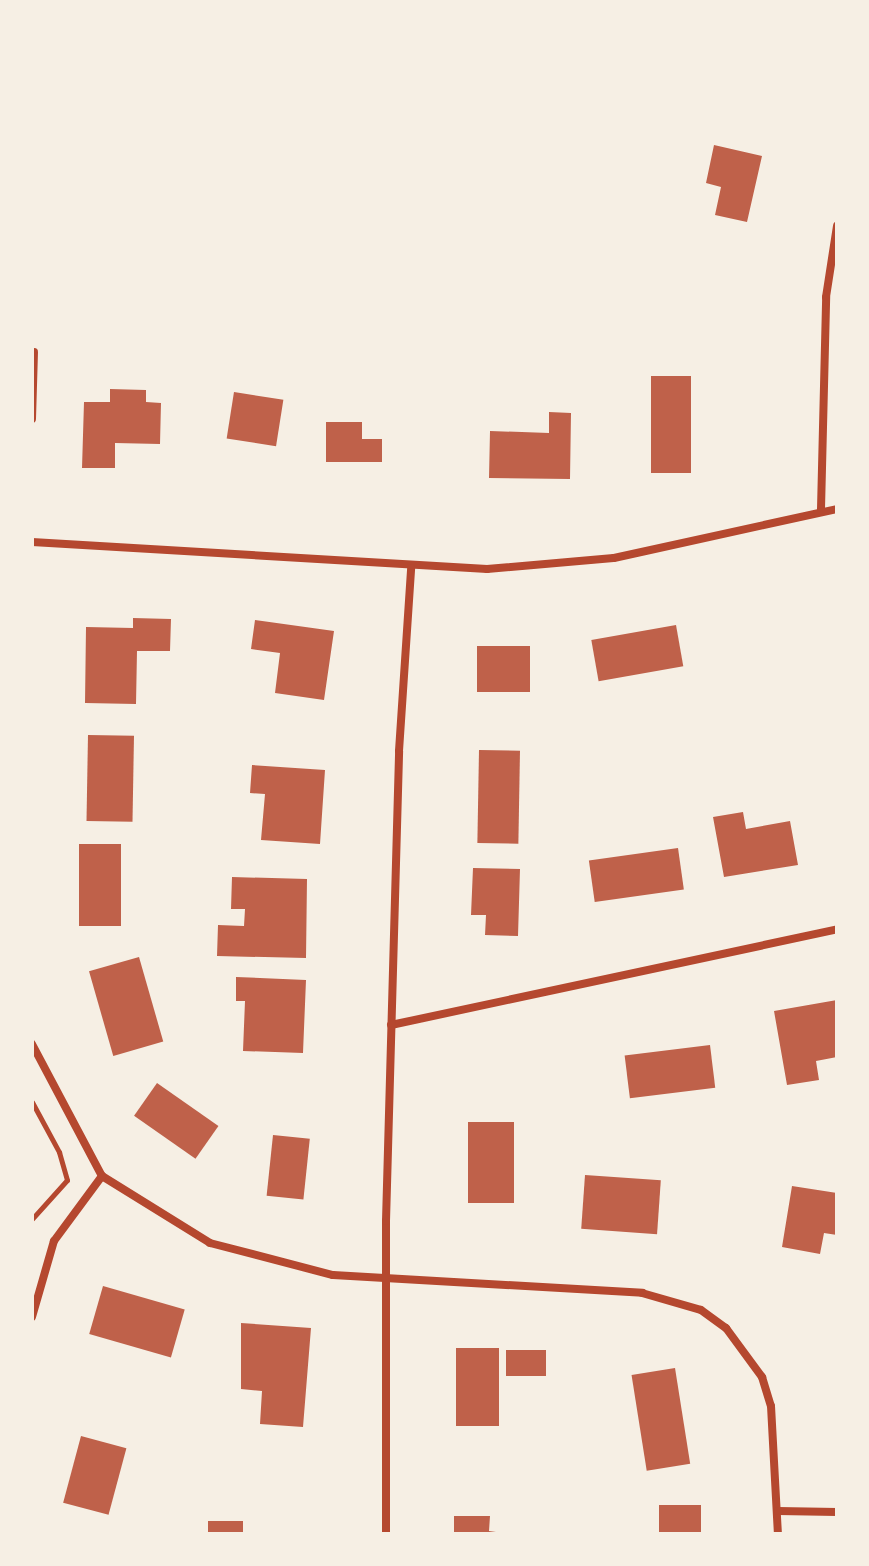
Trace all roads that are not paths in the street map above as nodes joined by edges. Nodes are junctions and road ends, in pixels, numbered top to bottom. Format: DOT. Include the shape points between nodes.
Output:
graph roads {
  1 [pos="837,226"];
  2 [pos="34,352"];
  3 [pos="32,419"];
  4 [pos="821,509"];
  5 [pos="837,509"];
  6 [pos="32,542"];
  7 [pos="411,568"];
  8 [pos="837,929"];
  9 [pos="391,1025"];
  10 [pos="32,1044"];
  11 [pos="102,1176"];
  12 [pos="386,1280"];
  13 [pos="32,1317"];
  14 [pos="778,1511"];
  15 [pos="837,1512"];
  16 [pos="386,1534"];
  17 [pos="778,1534"];
  1 -- 4 [label="street" via="826,297"];
  2 -- 3 [label="street"];
  4 -- 5 [label="street"];
  4 -- 7 [label="street" via="614,558 550,566"];
  6 -- 7 [label="street"];
  7 -- 9 [label="street"];
  8 -- 9 [label="street"];
  9 -- 12 [label="street"];
  10 -- 11 [label="street"];
  11 -- 12 [label="street" via="210,1243 271,1263"];
  11 -- 13 [label="street" via="54,1241"];
  12 -- 14 [label="street" via="642,1293 701,1310 726,1328 762,1377 771,1406"];
  12 -- 16 [label="street"];
  14 -- 15 [label="street"];
  14 -- 17 [label="street"];
}
